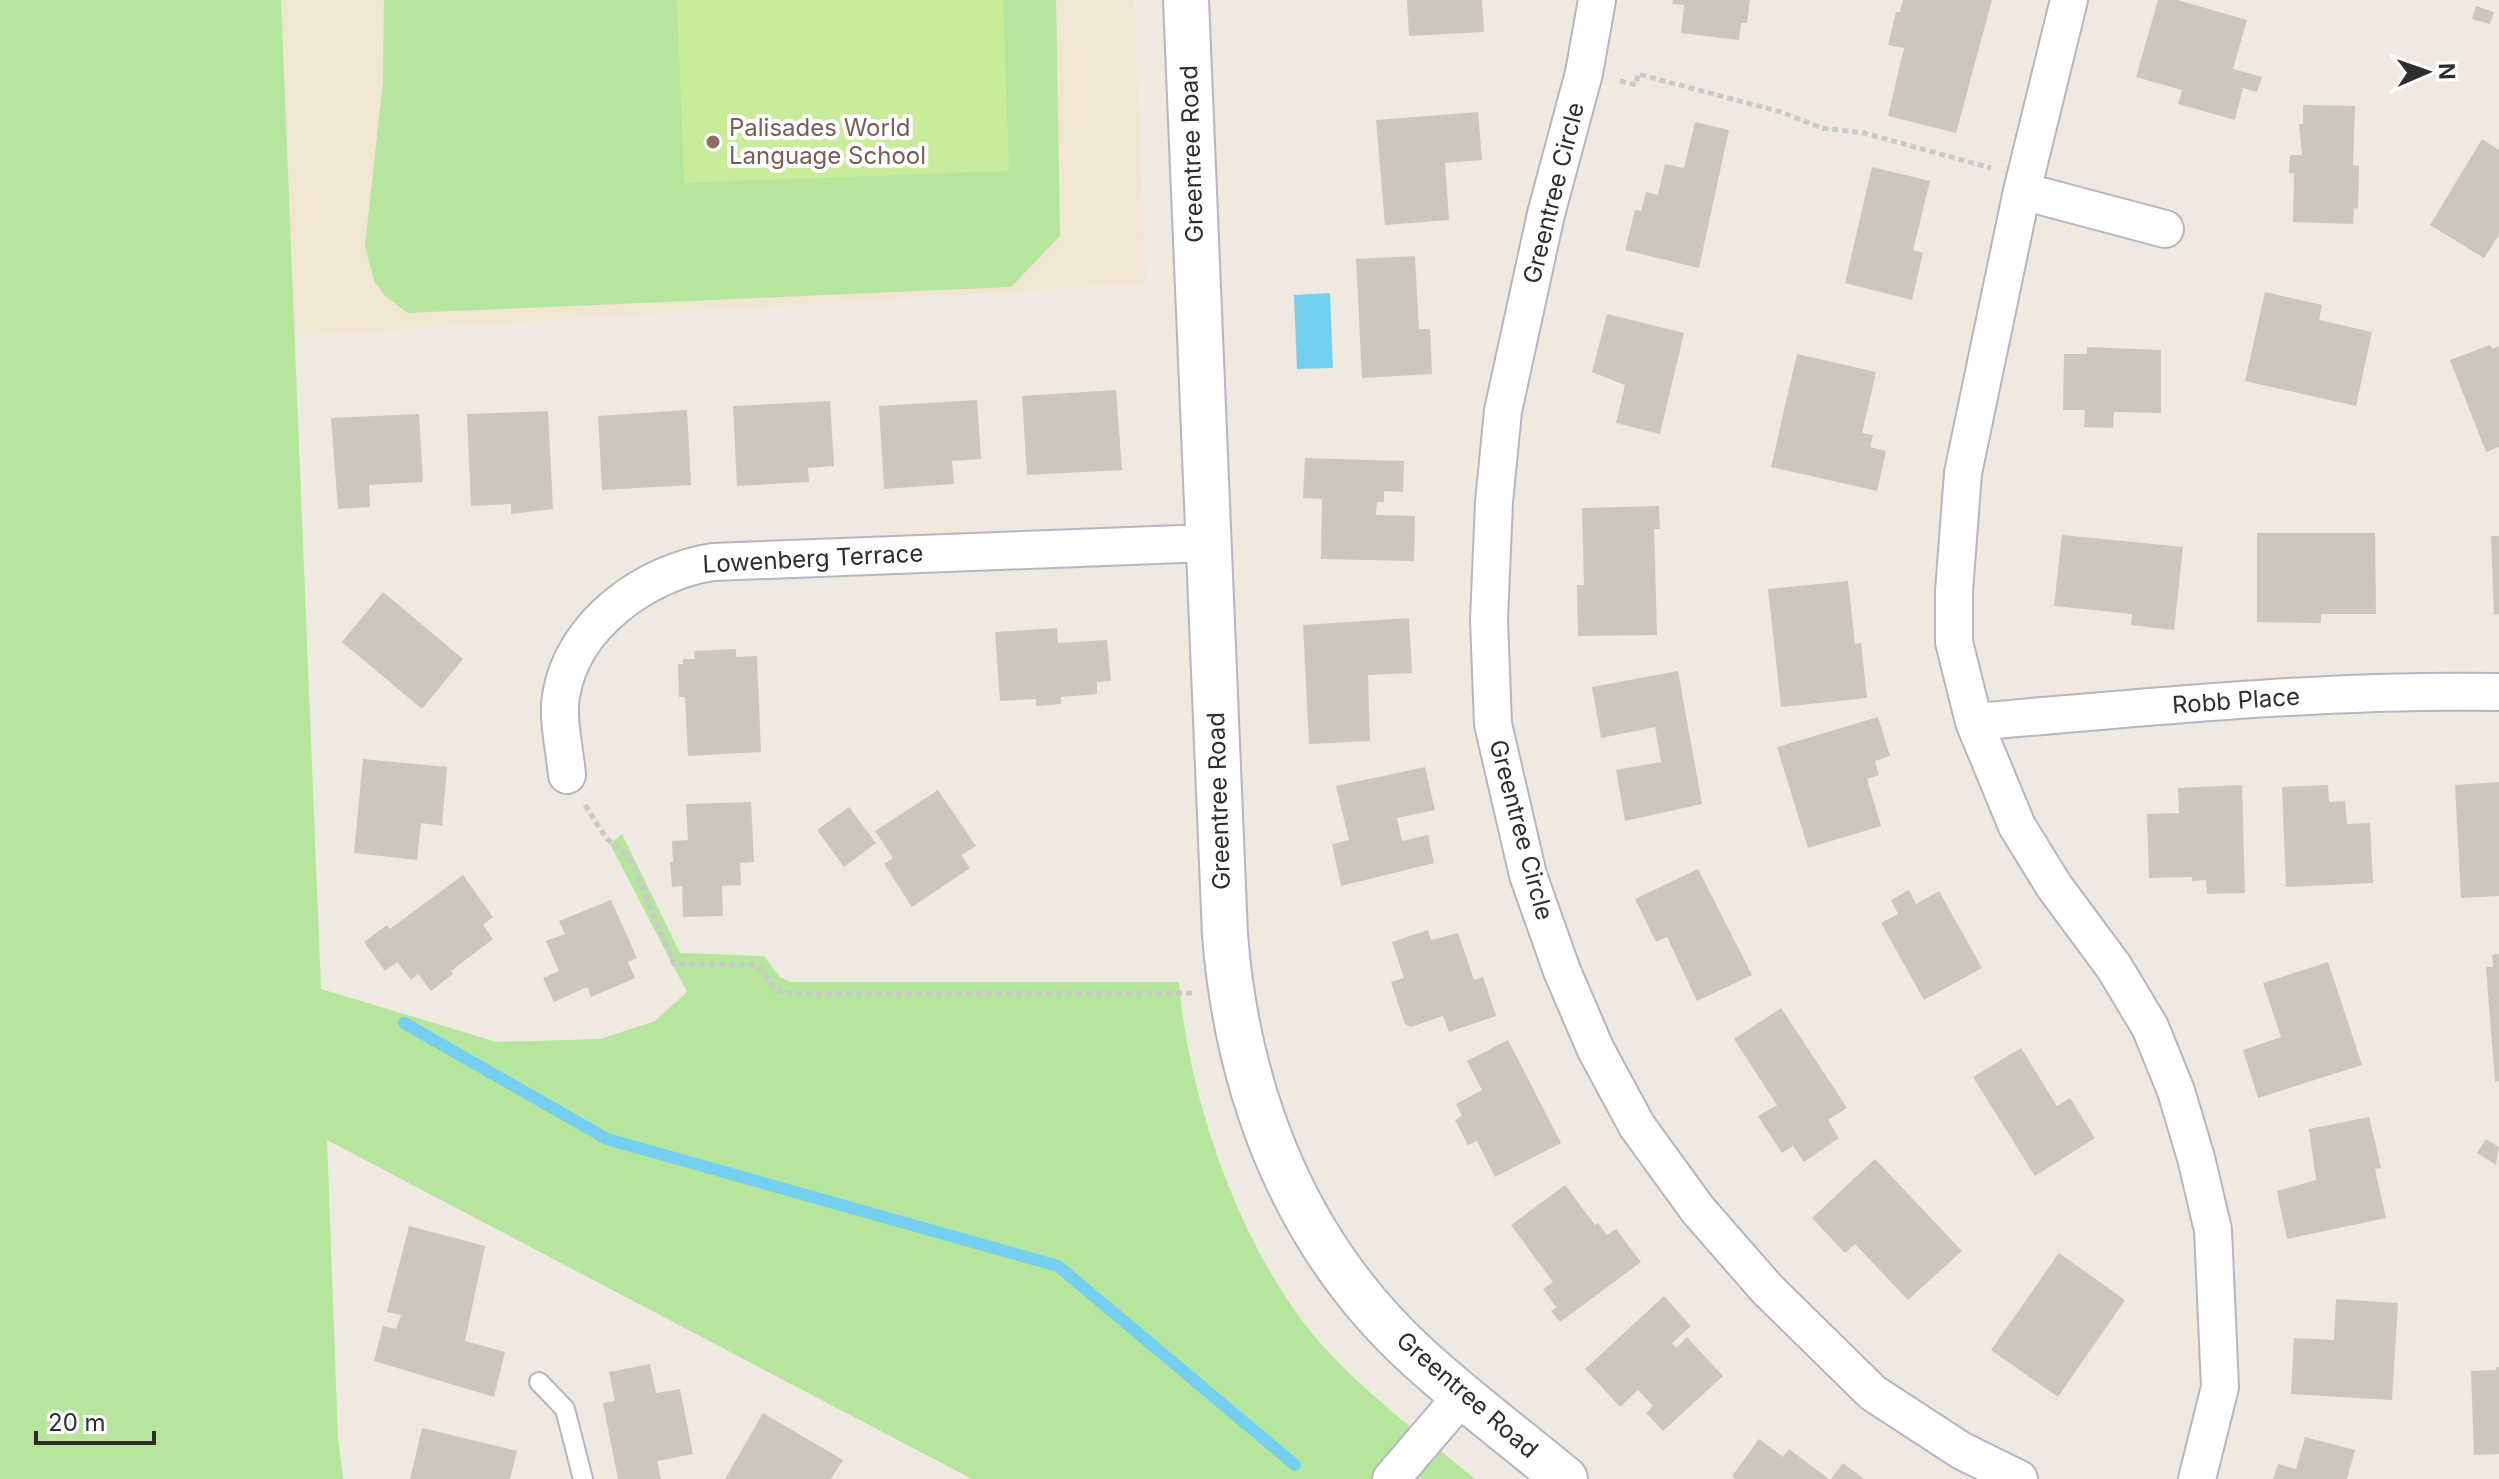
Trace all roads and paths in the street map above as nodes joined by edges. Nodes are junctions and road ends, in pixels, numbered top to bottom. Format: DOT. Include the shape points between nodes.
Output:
graph roads {
  1 [pos="1186,0"];
  2 [pos="1597,0"];
  3 [pos="2069,0"];
  4 [pos="1658,79"];
  5 [pos="2024,184"];
  6 [pos="2165,229"];
  7 [pos="1208,543"];
  8 [pos="2499,692"];
  9 [pos="1974,722"];
  10 [pos="567,775"];
  11 [pos="1230,990"];
  12 [pos="539,1382"];
  13 [pos="1463,1395"];
  14 [pos="583,1479"];
  15 [pos="1391,1479"];
  16 [pos="1565,1479"];
  17 [pos="2019,1479"];
  18 [pos="2197,1479"];
  1 -- 7 [label="street, Greentree Road"];
  2 -- 17 [label="street, Greentree Circle" via="1503,411 1494,502 1489,620 1493,724 1528,875 1596,1050 1637,1126 1698,1210 1767,1289 1873,1393 1962,1451"];
  3 -- 5 [label="street"];
  4 -- 5 [label="path" via="1822,128 1864,133"];
  5 -- 6 [label="street"];
  5 -- 9 [label="street" via="1963,473 1954,642"];
  7 -- 10 [label="street, Lowenberg Terrace" via="683,566 632,593 582,645 560,698"];
  7 -- 11 [label="street, Greentree Road"];
  8 -- 9 [label="street, Robb Place" via="2228,701"];
  9 -- 18 [label="street" via="2017,826 2114,967 2150,1027 2176,1091 2213,1230 2220,1340 2220,1387"];
  10 -- 11 [label="path" via="606,838 633,865 674,964 757,965 777,991 799,994"];
  11 -- 13 [label="street, Greentree Road" via="1264,1129 1299,1206 1360,1295 1420,1359"];
  12 -- 14 [label="lane" via="565,1409"];
  13 -- 15 [label="street"];
  13 -- 16 [label="street, Greentree Road"];
}
